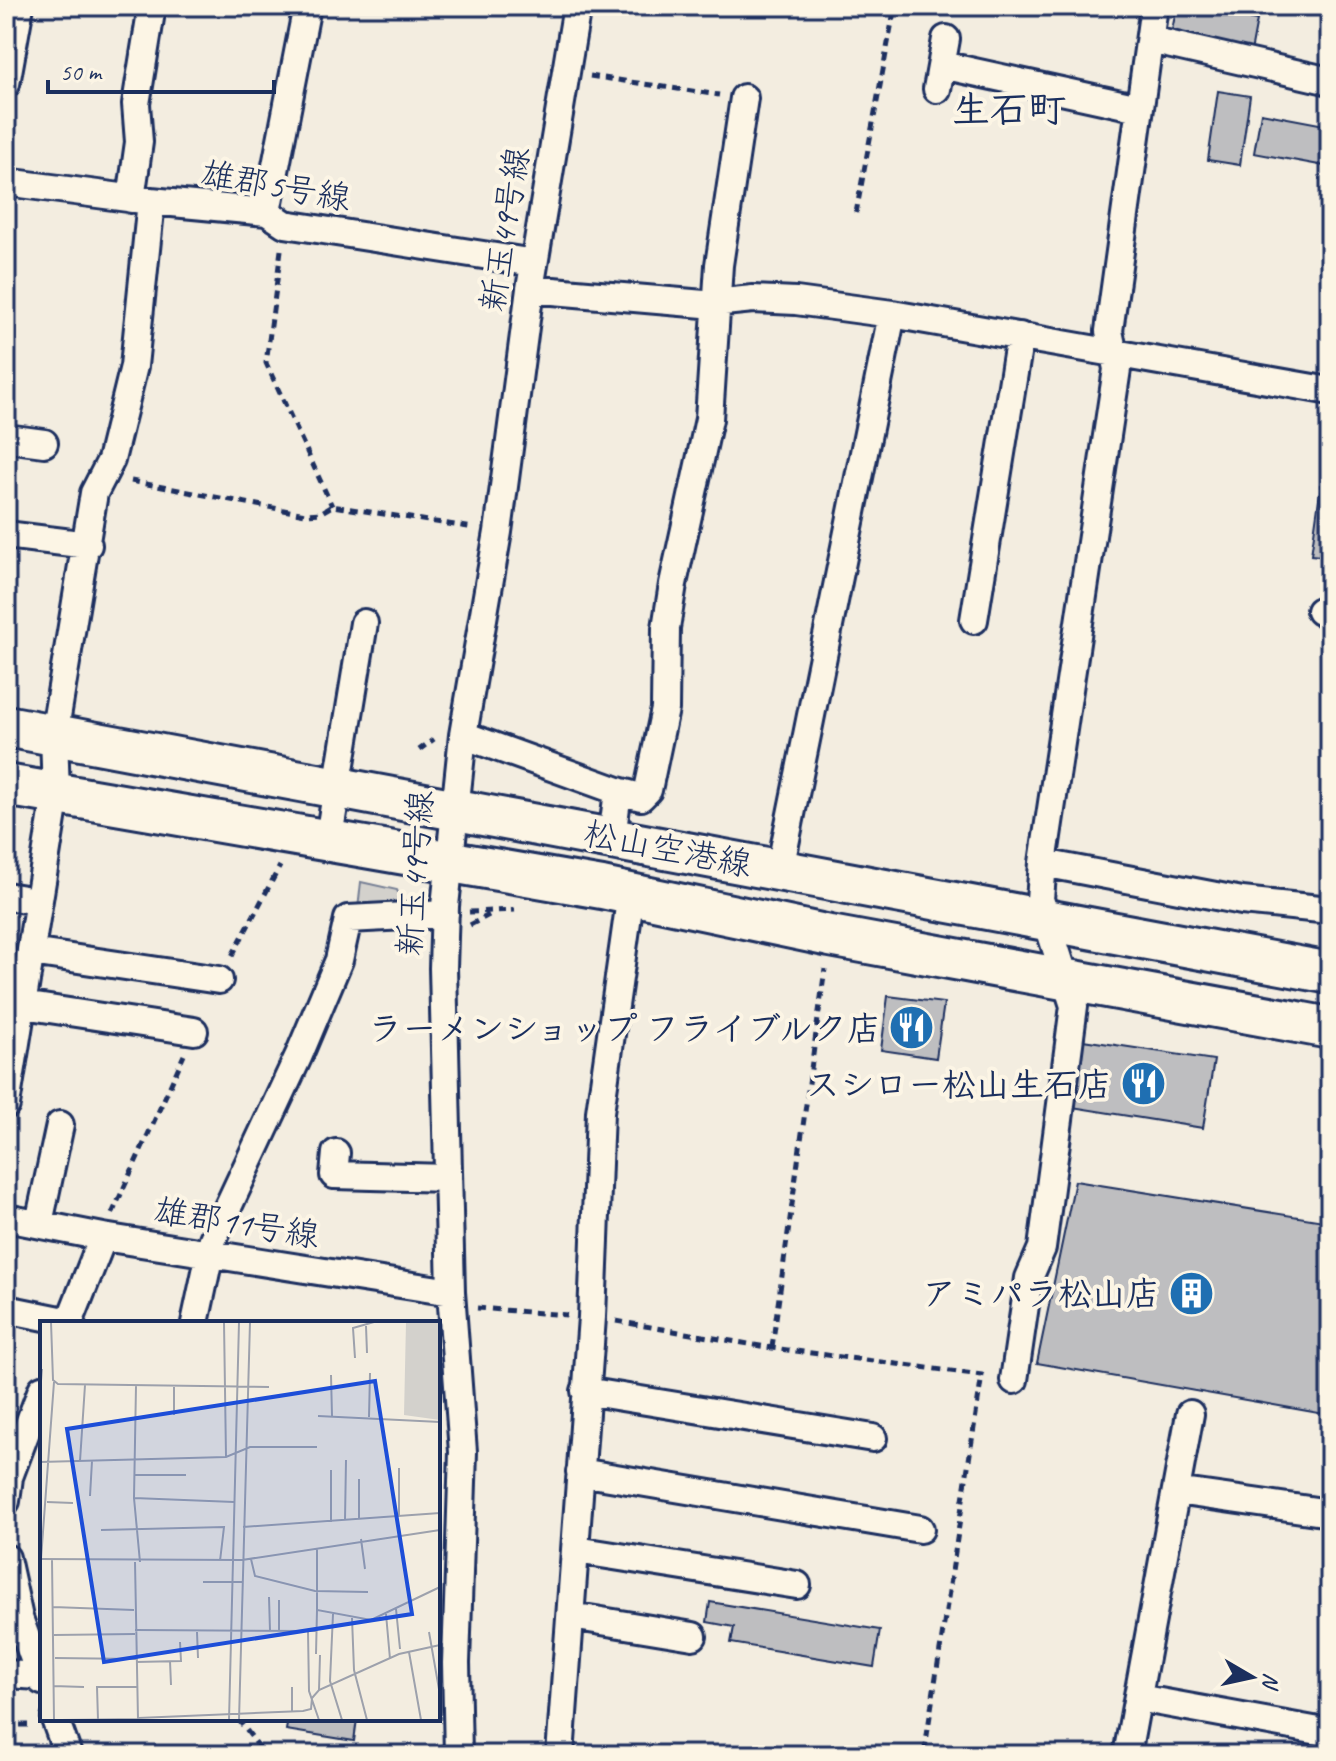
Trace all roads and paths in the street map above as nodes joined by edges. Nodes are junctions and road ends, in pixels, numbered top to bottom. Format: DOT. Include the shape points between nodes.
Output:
graph roads {
  1 [pos="20,6"];
  2 [pos="152,6"];
  3 [pos="307,6"];
  4 [pos="577,6"];
  5 [pos="895,6"];
  6 [pos="1154,6"];
  7 [pos="946,39"];
  8 [pos="1150,40"];
  9 [pos="566,72"];
  10 [pos="1330,81"];
  11 [pos="6,84"];
  12 [pos="744,98"];
  13 [pos="1139,108"];
  14 [pos="6,182"];
  15 [pos="141,200"];
  16 [pos="856,213"];
  17 [pos="276,218"];
  18 [pos="532,276"];
  19 [pos="718,303"];
  20 [pos="892,314"];
  21 [pos="1020,336"];
  22 [pos="1112,351"];
  23 [pos="1330,391"];
  24 [pos="6,438"];
  25 [pos="44,443"];
  26 [pos="103,475"];
  27 [pos="332,506"];
  28 [pos="498,532"];
  29 [pos="6,535"];
  30 [pos="88,545"];
  31 [pos="974,620"];
  32 [pos="364,623"];
  33 [pos="6,726"];
  34 [pos="54,735"];
  35 [pos="463,735"];
  36 [pos="6,785"];
  37 [pos="337,788"];
  38 [pos="618,791"];
  39 [pos="56,794"];
  40 [pos="454,808"];
  41 [pos="612,838"];
  42 [pos="328,843"];
  43 [pos="448,861"];
  44 [pos="1043,863"];
  45 [pos="780,869"];
  46 [pos="631,893"];
  47 [pos="6,896"];
  48 [pos="37,901"];
  49 [pos="1330,910"];
  50 [pos="445,914"];
  51 [pos="1050,923"];
  52 [pos="830,936"];
  53 [pos="31,952"];
  54 [pos="1330,973"];
  55 [pos="1068,979"];
  56 [pos="219,980"];
  57 [pos="23,1005"];
  58 [pos="1330,1028"];
  59 [pos="194,1031"];
  60 [pos="6,1105"];
  61 [pos="60,1125"];
  62 [pos="336,1153"];
  63 [pos="448,1178"];
  64 [pos="6,1218"];
  65 [pos="39,1223"];
  66 [pos="103,1237"];
  67 [pos="209,1255"];
  68 [pos="451,1292"];
  69 [pos="6,1309"];
  70 [pos="65,1321"];
  71 [pos="70,1321"];
  72 [pos="195,1321"];
  73 [pos="772,1348"];
  74 [pos="1014,1380"];
  75 [pos="585,1391"];
  76 [pos="40,1392"];
  77 [pos="1190,1414"];
  78 [pos="16,1424"];
  79 [pos="873,1438"];
  80 [pos="580,1472"];
  81 [pos="1176,1491"];
  82 [pos="6,1501"];
  83 [pos="1330,1513"];
  84 [pos="920,1529"];
  85 [pos="449,1545"];
  86 [pos="576,1550"];
  87 [pos="6,1558"];
  88 [pos="797,1585"];
  89 [pos="571,1616"];
  90 [pos="13,1617"];
  91 [pos="693,1636"];
  92 [pos="6,1674"];
  93 [pos="40,1676"];
  94 [pos="40,1678"];
  95 [pos="1138,1698"];
  96 [pos="56,1721"];
  97 [pos="240,1721"];
  98 [pos="1330,1733"];
  99 [pos="68,1755"];
  100 [pos="265,1755"];
  101 [pos="458,1755"];
  102 [pos="560,1755"];
  103 [pos="1127,1755"];
  1 -- 11 [label="street"];
  2 -- 15 [label="street" via="136,104"];
  3 -- 17 [label="street"];
  4 -- 9 [label="street, 新玉49号線"];
  5 -- 16 [label="path"];
  6 -- 8 [label="street"];
  7 -- 13 [label="street" via="939,77"];
  8 -- 10 [label="street"];
  8 -- 13 [label="street"];
  9 -- 12 [label="path"];
  9 -- 18 [label="street, 新玉49号線"];
  12 -- 19 [label="street"];
  13 -- 22 [label="street" via="1109,331"];
  14 -- 15 [label="street, 雄郡5号線"];
  15 -- 17 [label="street, 雄郡5号線"];
  15 -- 26 [label="street" via="134,366"];
  17 -- 18 [label="street, 雄郡5号線"];
  17 -- 27 [label="path" via="266,363"];
  18 -- 19 [label="street, 雄郡5号線"];
  18 -- 28 [label="street, 新玉49号線"];
  19 -- 20 [label="street, 雄郡5号線" via="796,301"];
  19 -- 38 [label="street" via="709,419 668,613 665,709 648,790 641,797"];
  20 -- 21 [label="street, 雄郡5号線"];
  20 -- 45 [label="street"];
  21 -- 22 [label="street, 雄郡5号線"];
  21 -- 31 [label="street"];
  22 -- 23 [label="street, 雄郡5号線"];
  22 -- 44 [label="street" via="1117,369"];
  24 -- 25 [label="street"];
  26 -- 27 [label="path" via="305,514"];
  26 -- 30 [label="street" via="94,493"];
  27 -- 28 [label="path"];
  28 -- 35 [label="street, 新玉49号線"];
  29 -- 30 [label="street"];
  30 -- 34 [label="street"];
  32 -- 37 [label="street"];
  33 -- 34 [label="main road, 松山空港線"];
  34 -- 37 [label="main road, 松山空港線"];
  34 -- 39 [label="street"];
  35 -- 38 [label="street"];
  35 -- 40 [label="street, 新玉49号線"];
  36 -- 39 [label="main road, 松山空港線"];
  37 -- 40 [label="main road, 松山空港線"];
  37 -- 42 [label="street"];
  38 -- 41 [label="street"];
  39 -- 42 [label="main road, 松山空港線"];
  39 -- 48 [label="street"];
  40 -- 41 [label="main road, 松山空港線"];
  40 -- 43 [label="street, 新玉49号線"];
  41 -- 45 [label="main road, 松山空港線"];
  42 -- 43 [label="main road, 松山空港線"];
  43 -- 46 [label="main road, 松山空港線"];
  43 -- 50 [label="street, 新玉49号線"];
  44 -- 49 [label="street" via="1242,901"];
  44 -- 51 [label="street" via="1040,899"];
  45 -- 51 [label="main road, 松山空港線"];
  46 -- 52 [label="main road, 松山空港線"];
  46 -- 75 [label="street" via="600,1112"];
  47 -- 48 [label="street"];
  48 -- 53 [label="street"];
  50 -- 63 [label="street, 新玉49号線"];
  50 -- 67 [label="street" via="348,919 333,973"];
  51 -- 54 [label="main road, 松山空港線"];
  51 -- 55 [label="street"];
  52 -- 55 [label="main road, 松山空港線"];
  52 -- 73 [label="path"];
  53 -- 56 [label="street"];
  53 -- 57 [label="street"];
  55 -- 58 [label="main road, 松山空港線"];
  55 -- 74 [label="street" via="1074,1006 1042,1248 1029,1278"];
  57 -- 59 [label="street"];
  57 -- 60 [label="street"];
  61 -- 65 [label="street"];
  62 -- 63 [label="street" via="334,1175"];
  63 -- 68 [label="street, 新玉49号線"];
  64 -- 65 [label="street"];
  65 -- 66 [label="street"];
  66 -- 67 [label="street, 雄郡11号線"];
  66 -- 71 [label="street, 雄郡11号線"];
  67 -- 68 [label="street, 雄郡11号線"];
  67 -- 72 [label="street"];
  68 -- 85 [label="street, 新玉49号線" via="463,1452"];
  69 -- 70 [label="street"];
  75 -- 79 [label="street"];
  75 -- 80 [label="street"];
  76 -- 78 [label="street"];
  77 -- 81 [label="street"];
  78 -- 82 [label="street"];
  80 -- 84 [label="street"];
  80 -- 86 [label="street"];
  81 -- 83 [label="street"];
  81 -- 95 [label="street"];
  85 -- 101 [label="street, 新玉49号線"];
  86 -- 88 [label="street"];
  86 -- 89 [label="street"];
  87 -- 90 [label="street"];
  89 -- 91 [label="street"];
  89 -- 102 [label="street"];
  90 -- 93 [label="street"];
  92 -- 94 [label="street"];
  95 -- 98 [label="street"];
  95 -- 103 [label="street"];
  96 -- 99 [label="street"];
  97 -- 100 [label="path"];
}
